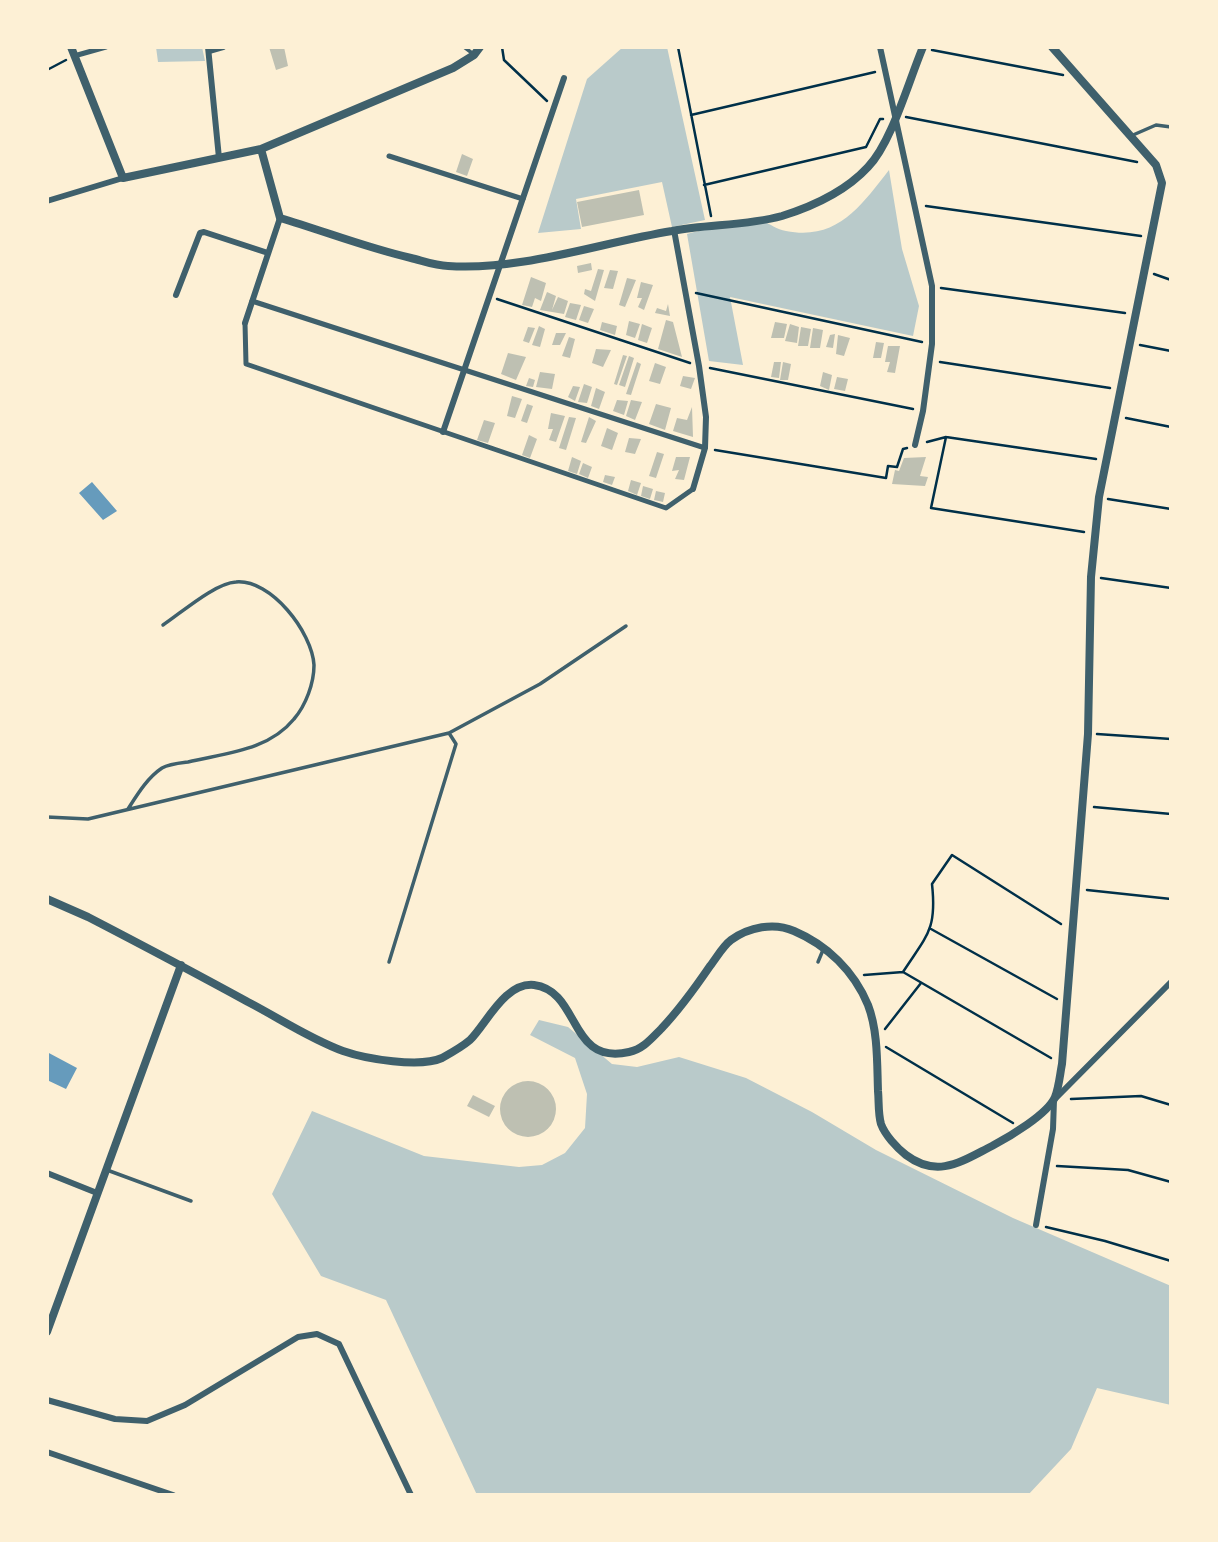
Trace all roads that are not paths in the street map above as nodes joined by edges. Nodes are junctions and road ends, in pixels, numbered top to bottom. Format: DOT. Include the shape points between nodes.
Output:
graph roads {
  1 [pos="106,47"];
  2 [pos="223,47"];
  3 [pos="464,47"];
  4 [pos="880,47"];
  5 [pos="1052,47"];
  6 [pos="923,48"];
  7 [pos="208,49"];
  8 [pos="73,51"];
  9 [pos="477,51"];
  10 [pos="564,78"];
  11 [pos="896,116"];
  12 [pos="1171,127"];
  13 [pos="1132,136"];
  14 [pos="261,149"];
  15 [pos="389,156"];
  16 [pos="219,158"];
  17 [pos="122,178"];
  18 [pos="1166,184"];
  19 [pos="523,198"];
  20 [pos="47,201"];
  21 [pos="280,218"];
  22 [pos="674,230"];
  23 [pos="268,253"];
  24 [pos="501,265"];
  25 [pos="176,295"];
  26 [pos="252,301"];
  27 [pos="245,323"];
  28 [pos="464,370"];
  29 [pos="443,432"];
  30 [pos="915,445"];
  31 [pos="705,448"];
  32 [pos="693,489"];
  33 [pos="163,625"];
  34 [pos="626,626"];
  35 [pos="449,733"];
  36 [pos="128,809"];
  37 [pos="47,817"];
  38 [pos="47,899"];
  39 [pos="823,948"];
  40 [pos="388,962"];
  41 [pos="818,962"];
  42 [pos="181,965"];
  43 [pos="1171,982"];
  44 [pos="1054,1100"];
  45 [pos="106,1169"];
  46 [pos="47,1173"];
  47 [pos="97,1193"];
  48 [pos="191,1201"];
  49 [pos="1036,1225"];
  50 [pos="47,1332"];
  51 [pos="47,1399"];
  52 [pos="47,1452"];
  53 [pos="173,1495"];
  54 [pos="411,1495"];
  1 -- 8 [label="street"];
  2 -- 7 [label="street"];
  3 -- 9 [label="lane"];
  4 -- 11 [label="street"];
  5 -- 13 [label="street"];
  6 -- 11 [label="street"];
  7 -- 16 [label="street"];
  8 -- 17 [label="street"];
  9 -- 14 [label="street" via="453,68"];
  10 -- 19 [label="street"];
  11 -- 22 [label="street" via="869,167 826,200 779,216"];
  11 -- 30 [label="street" via="933,286 932,344"];
  12 -- 13 [label="lane" via="1156,125"];
  13 -- 18 [label="street"];
  14 -- 16 [label="street"];
  14 -- 21 [label="street"];
  15 -- 19 [label="street"];
  16 -- 17 [label="street"];
  17 -- 20 [label="street"];
  18 -- 44 [label="street" via="1098,497 1083,806 1062,1064"];
  19 -- 24 [label="street"];
  21 -- 23 [label="street"];
  21 -- 24 [label="street" via="444,266"];
  22 -- 24 [label="street"];
  22 -- 31 [label="street" via="706,417"];
  23 -- 25 [label="street" via="204,232 198,235"];
  23 -- 26 [label="street"];
  24 -- 28 [label="street"];
  26 -- 27 [label="street"];
  26 -- 28 [label="street"];
  27 -- 29 [label="street" via="246,364"];
  28 -- 29 [label="street"];
  28 -- 31 [label="street"];
  29 -- 32 [label="street" via="666,508"];
  31 -- 32 [label="street"];
  33 -- 36 [label="lane" via="220,587 235,582 255,584 268,591 304,633 314,663 311,689 295,719 272,740 163,767"];
  34 -- 35 [label="lane" via="540,684"];
  35 -- 36 [label="lane"];
  35 -- 40 [label="lane" via="456,744"];
  36 -- 37 [label="lane" via="88,819"];
  38 -- 42 [label="street"];
  39 -- 41 [label="lane"];
  39 -- 42 [label="street" via="778,926 744,932 728,942 674,1015 646,1045 632,1052 616,1054 590,1045 558,996 528,985 507,995 468,1042 439,1059 412,1063 345,1052"];
  39 -- 44 [label="street" via="854,976 869,1007 882,1125 917,1162 950,1166 1022,1128"];
  42 -- 45 [label="street"];
  43 -- 44 [label="street"];
  44 -- 49 [label="street"];
  45 -- 47 [label="street"];
  45 -- 48 [label="lane"];
  46 -- 47 [label="street"];
  47 -- 50 [label="street"];
  51 -- 54 [label="street" via="115,1419 147,1421 185,1405 298,1337 317,1334 339,1344"];
  52 -- 53 [label="street"];
}
